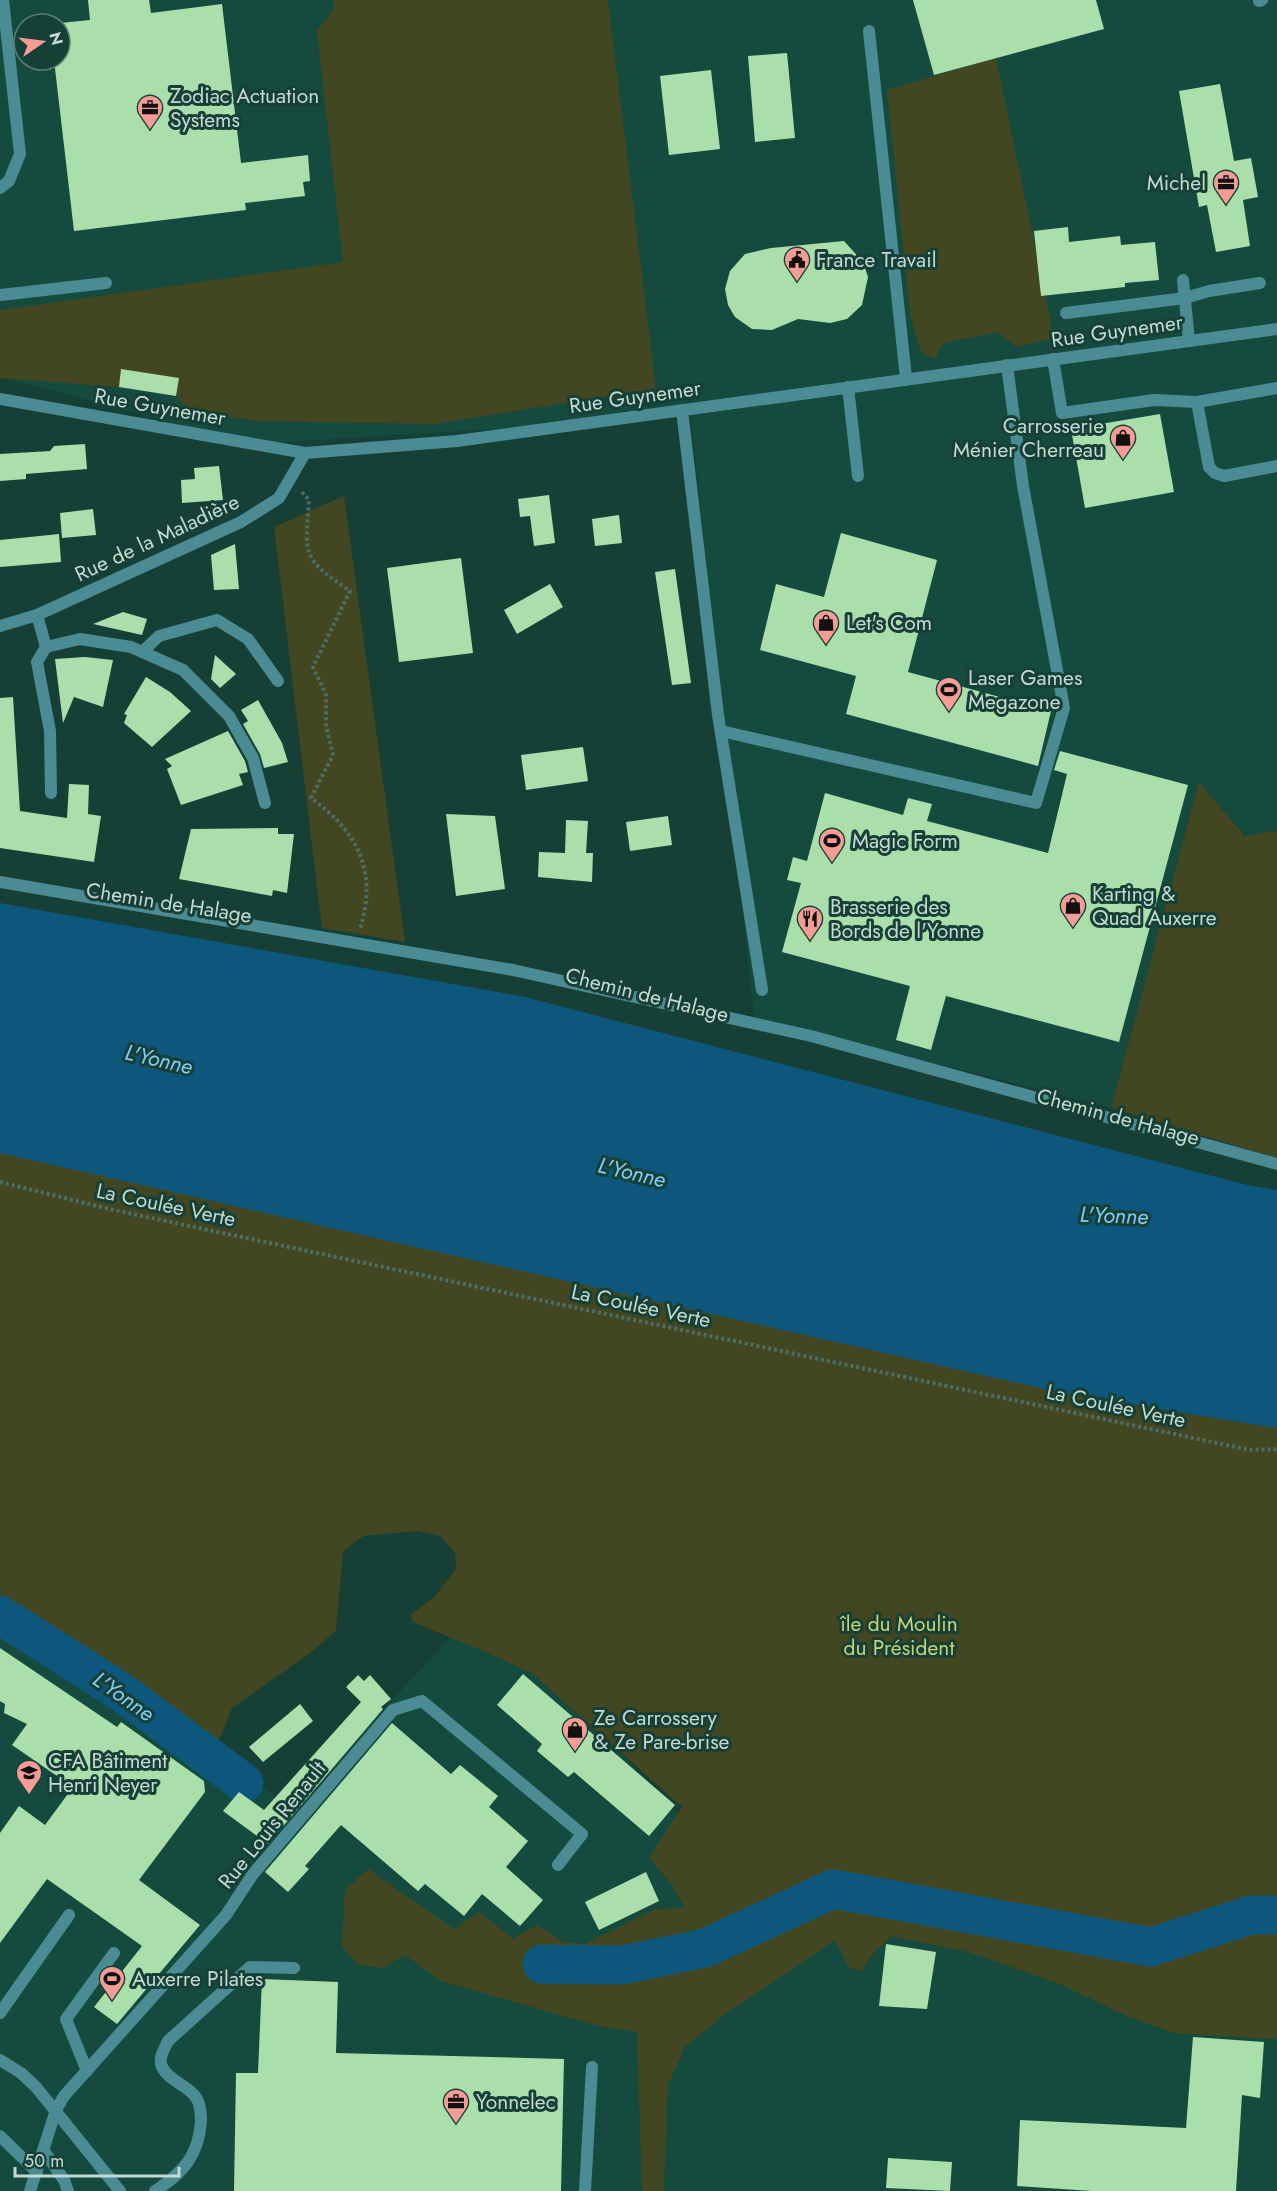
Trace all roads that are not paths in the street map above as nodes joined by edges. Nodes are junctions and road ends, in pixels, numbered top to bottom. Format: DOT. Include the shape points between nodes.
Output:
graph roads {
  1 [pos="3,0"];
  2 [pos="869,31"];
  3 [pos="0,188"];
  4 [pos="1184,280"];
  5 [pos="106,283"];
  6 [pos="1260,283"];
  7 [pos="0,295"];
  8 [pos="1185,298"];
  9 [pos="1066,313"];
  10 [pos="1277,329"];
  11 [pos="1189,341"];
  12 [pos="1053,359"];
  13 [pos="1007,365"];
  14 [pos="906,378"];
  15 [pos="848,387"];
  16 [pos="1277,388"];
  17 [pos="0,399"];
  18 [pos="1197,402"];
  19 [pos="682,410"];
  20 [pos="305,453"];
  21 [pos="1277,466"];
  22 [pos="858,476"];
  23 [pos="37,615"];
  24 [pos="0,626"];
  25 [pos="46,647"];
  26 [pos="142,652"];
  27 [pos="278,681"];
  28 [pos="721,731"];
  29 [pos="51,793"];
  30 [pos="265,803"];
  31 [pos="0,882"];
  32 [pos="762,990"];
  33 [pos="1277,1164"];
  34 [pos="558,1865"];
  35 [pos="69,1915"];
  36 [pos="114,1953"];
  37 [pos="294,1968"];
  38 [pos="0,2013"];
  39 [pos="0,2060"];
  40 [pos="592,2067"];
  41 [pos="87,2071"];
  42 [pos="56,2110"];
  43 [pos="0,2136"];
  44 [pos="44,2151"];
  45 [pos="37,2172"];
  46 [pos="30,2191"];
  47 [pos="68,2191"];
  48 [pos="120,2191"];
  49 [pos="155,2191"];
  50 [pos="585,2191"];
  1 -- 3 [label="street" via="20,154 9,182"];
  2 -- 14 [label="street"];
  4 -- 8 [label="street"];
  5 -- 7 [label="street"];
  6 -- 8 [label="street"];
  8 -- 9 [label="street"];
  8 -- 11 [label="street"];
  10 -- 11 [label="street, Rue Guynemer"];
  11 -- 12 [label="street, Rue Guynemer"];
  12 -- 13 [label="street, Rue Guynemer"];
  12 -- 18 [label="street" via="1062,413 1154,400"];
  13 -- 14 [label="street, Rue Guynemer"];
  13 -- 28 [label="street" via="1023,486 1064,708 1036,803"];
  14 -- 15 [label="street, Rue Guynemer"];
  15 -- 19 [label="street, Rue Guynemer"];
  15 -- 22 [label="street"];
  16 -- 18 [label="street"];
  17 -- 20 [label="street, Rue Guynemer"];
  18 -- 21 [label="street" via="1209,467 1215,473 1224,476"];
  19 -- 20 [label="street, Rue Guynemer" via="458,441"];
  19 -- 28 [label="street"];
  20 -- 23 [label="street, Rue de la Maladière" via="279,498 241,522"];
  23 -- 24 [label="street, Rue de la Maladière"];
  23 -- 25 [label="street"];
  25 -- 26 [label="street" via="80,639"];
  25 -- 29 [label="street" via="37,662 50,731"];
  26 -- 27 [label="street" via="159,636 217,620 248,639"];
  26 -- 30 [label="street" via="183,669 229,716 253,758"];
  28 -- 32 [label="street"];
  31 -- 33 [label="street" via="513,970 811,1036"];
  34 -- 41 [label="street, Rue Louis Renault" via="582,1834 422,1701 393,1710 253,1874 226,1915"];
  35 -- 38 [label="street"];
  36 -- 41 [label="street" via="66,2019"];
  37 -- 49 [label="street" via="250,1967 168,2041 160,2057 162,2067 195,2095 201,2111 200,2134 193,2159 176,2178"];
  39 -- 42 [label="street" via="21,2073"];
  40 -- 50 [label="street"];
  41 -- 42 [label="street, Rue Louis Renault"];
  42 -- 44 [label="street, Rue Louis Renault"];
  42 -- 48 [label="street"];
  43 -- 45 [label="street"];
  44 -- 45 [label="street, Rue Louis Renault"];
  44 -- 47 [label="street"];
  45 -- 46 [label="street, Rue Louis Renault"];
}
